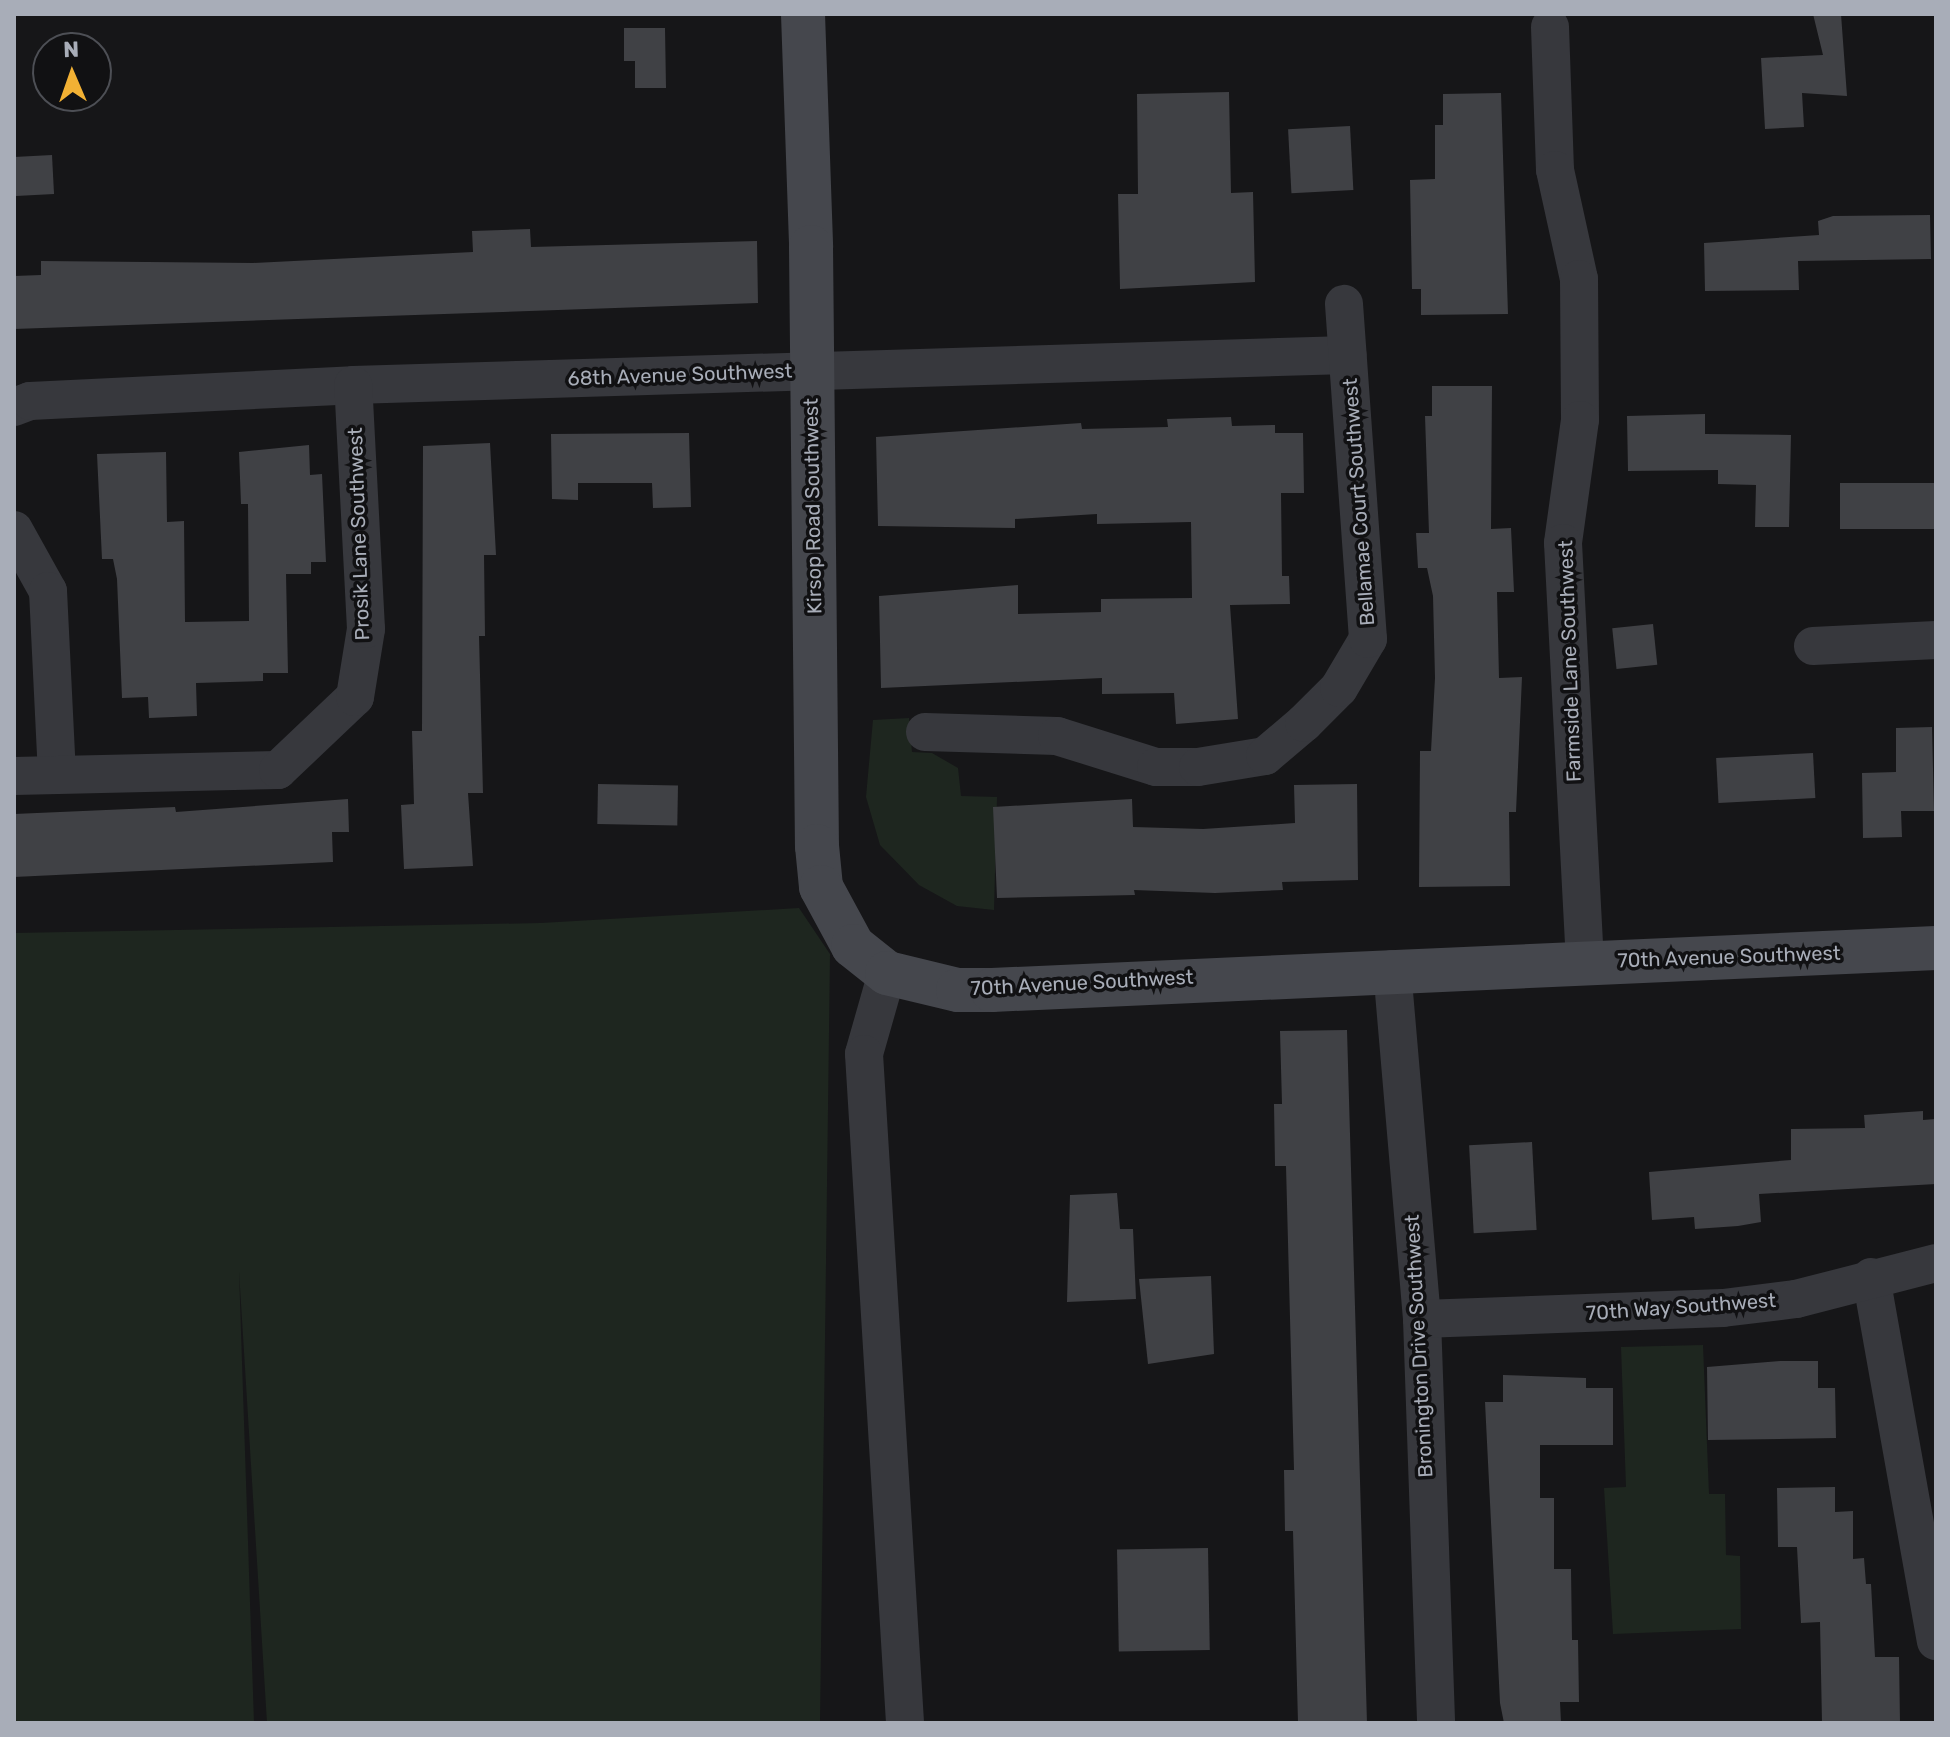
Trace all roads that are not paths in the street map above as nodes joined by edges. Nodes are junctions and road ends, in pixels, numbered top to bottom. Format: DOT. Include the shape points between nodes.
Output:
graph roads {
  1 [pos="803,14"];
  2 [pos="1550,27"];
  3 [pos="1344,304"];
  4 [pos="1348,355"];
  5 [pos="812,371"];
  6 [pos="353,385"];
  7 [pos="14,407"];
  8 [pos="14,530"];
  9 [pos="1936,640"];
  10 [pos="1813,646"];
  11 [pos="925,732"];
  12 [pos="57,774"];
  13 [pos="14,776"];
  14 [pos="1936,948"];
  15 [pos="1585,963"];
  16 [pos="1392,969"];
  17 [pos="887,973"];
  18 [pos="1936,1263"];
  19 [pos="1871,1277"];
  20 [pos="1422,1319"];
  21 [pos="1936,1641"];
  22 [pos="905,1723"];
  23 [pos="1436,1723"];
  1 -- 5 [label="street, Kirsop Road Southwest"];
  2 -- 15 [label="street, Farmside Lane Southwest" via="1555,170 1579,279 1580,420 1563,543"];
  3 -- 4 [label="street, Bellamae Court Southwest"];
  4 -- 5 [label="street, 68th Avenue Southwest"];
  4 -- 11 [label="street, Bellamae Court Southwest" via="1368,639 1339,688 1265,756 1233,766 1156,767 1057,736"];
  5 -- 6 [label="street, 68th Avenue Southwest"];
  5 -- 17 [label="street, Kirsop Road Southwest" via="821,887 853,946"];
  6 -- 7 [label="street, 68th Avenue Southwest" via="30,401"];
  6 -- 12 [label="street, Prosik Lane Southwest" via="366,629 355,697 278,770"];
  8 -- 12 [label="street" via="48,591"];
  9 -- 10 [label="street"];
  12 -- 13 [label="street, Prosik Lane Southwest"];
  14 -- 15 [label="street, 70th Avenue Southwest"];
  15 -- 16 [label="street, 70th Avenue Southwest"];
  16 -- 17 [label="street, 70th Avenue Southwest" via="992,990 958,990"];
  16 -- 20 [label="street, Bronington Drive Southwest"];
  17 -- 22 [label="street" via="864,1054"];
  18 -- 19 [label="street, 70th Way Southwest"];
  19 -- 20 [label="street, 70th Way Southwest" via="1796,1299 1723,1308"];
  19 -- 21 [label="street"];
  20 -- 23 [label="street, Bronington Drive Southwest"];
}
